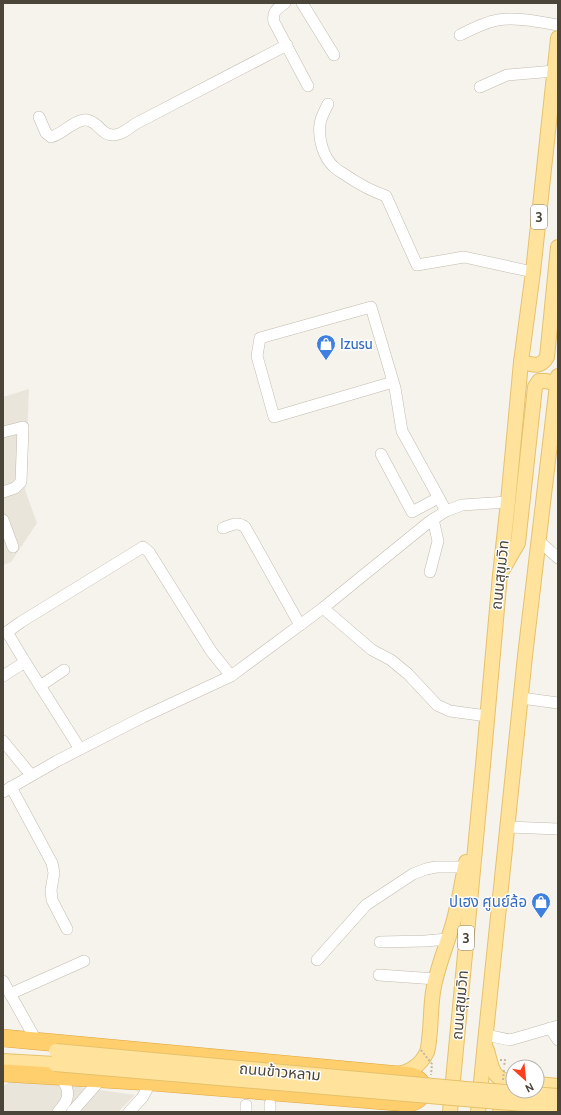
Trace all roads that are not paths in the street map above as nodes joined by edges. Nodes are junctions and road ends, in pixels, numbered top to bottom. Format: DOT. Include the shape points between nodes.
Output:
graph roads {
  1 [pos="302,3"];
  2 [pos="279,5"];
  3 [pos="558,25"];
  4 [pos="460,35"];
  5 [pos="558,38"];
  6 [pos="287,45"];
  7 [pos="334,55"];
  8 [pos="554,71"];
  9 [pos="308,86"];
  10 [pos="480,87"];
  11 [pos="328,104"];
  12 [pos="39,117"];
  13 [pos="558,247"];
  14 [pos="533,272"];
  15 [pos="521,362"];
  16 [pos="558,380"];
  17 [pos="393,382"];
  18 [pos="555,425"];
  19 [pos="3,432"];
  20 [pos="381,454"];
  21 [pos="3,492"];
  22 [pos="438,498"];
  23 [pos="508,502"];
  24 [pos="446,511"];
  25 [pos="433,519"];
  26 [pos="3,520"];
  27 [pos="224,528"];
  28 [pos="539,541"];
  29 [pos="13,547"];
  30 [pos="558,558"];
  31 [pos="430,572"];
  32 [pos="500,575"];
  33 [pos="323,608"];
  34 [pos="300,625"];
  35 [pos="25,662"];
  36 [pos="64,670"];
  37 [pos="3,676"];
  38 [pos="231,676"];
  39 [pos="40,686"];
  40 [pos="521,698"];
  41 [pos="558,702"];
  42 [pos="487,716"];
  43 [pos="3,741"];
  44 [pos="80,749"];
  45 [pos="483,765"];
  46 [pos="31,775"];
  47 [pos="7,790"];
  48 [pos="508,826"];
  49 [pos="558,829"];
  50 [pos="464,867"];
  51 [pos="67,929"];
  52 [pos="448,939"];
  53 [pos="380,942"];
  54 [pos="318,960"];
  55 [pos="84,961"];
  56 [pos="379,975"];
  57 [pos="436,979"];
  58 [pos="3,981"];
  59 [pos="10,994"];
  60 [pos="554,1027"];
  61 [pos="3,1038"];
  62 [pos="485,1039"];
  63 [pos="558,1040"];
  64 [pos="38,1042"];
  65 [pos="3,1046"];
  66 [pos="3,1062"];
  67 [pos="57,1064"];
  68 [pos="3,1072"];
  69 [pos="391,1074"];
  70 [pos="101,1079"];
  71 [pos="505,1081"];
  72 [pos="151,1082"];
  73 [pos="545,1085"];
  74 [pos="558,1086"];
  75 [pos="558,1096"];
  76 [pos="508,1099"];
  77 [pos="390,1102"];
  78 [pos="558,1107"];
  79 [pos="58,1112"];
  80 [pos="72,1112"];
  81 [pos="129,1112"];
  82 [pos="410,1112"];
  83 [pos="450,1112"];
  84 [pos="478,1112"];
  85 [pos="500,1112"];
  86 [pos="506,1112"];
  87 [pos="516,1112"];
  1 -- 7 [label="street"];
  2 -- 6 [label="street" via="273,14 274,22"];
  3 -- 4 [label="street" via="499,19"];
  5 -- 8 [label="main road, ถนนสุขุมวิท / 3"];
  6 -- 9 [label="street"];
  6 -- 12 [label="street" via="118,134 111,136 94,122 83,120 51,137 46,133"];
  8 -- 10 [label="street" via="507,75"];
  8 -- 14 [label="main road, ถนนสุขุมวิท / 3"];
  11 -- 14 [label="street" via="320,123 319,138 328,160 351,179 375,193 386,196 417,265 464,257"];
  13 -- 15 [label="main road" via="546,357 544,363 539,365"];
  14 -- 15 [label="main road, ถนนสุขุมวิท / 3"];
  15 -- 23 [label="main road, ถนนสุขุมวิท / 3"];
  16 -- 18 [label="main road, ถนนสุขุมวิท / 3"];
  16 -- 32 [label="main road" via="539,382 535,387 518,543"];
  17 -- 17 [label="street" via="372,307 260,338 257,356 274,417"];
  17 -- 22 [label="street" via="402,431"];
  18 -- 28 [label="main road, ถนนสุขุมวิท / 3"];
  19 -- 21 [label="street" via="23,427 21,482 15,488"];
  20 -- 22 [label="street" via="412,512"];
  22 -- 24 [label="street"];
  23 -- 24 [label="street" via="462,505"];
  23 -- 32 [label="main road, ถนนสุขุมวิท / 3"];
  24 -- 25 [label="street"];
  25 -- 31 [label="street" via="438,541"];
  25 -- 33 [label="street"];
  26 -- 29 [label="street"];
  27 -- 34 [label="street" via="237,523 245,527"];
  28 -- 30 [label="street"];
  28 -- 40 [label="main road, ถนนสุขุมวิท / 3"];
  32 -- 42 [label="main road, ถนนสุขุมวิท / 3"];
  33 -- 34 [label="street"];
  33 -- 42 [label="street" via="372,650 391,660 408,674 436,705 450,711"];
  34 -- 38 [label="street"];
  35 -- 37 [label="street"];
  35 -- 38 [label="street" via="7,632 143,546 211,651"];
  35 -- 39 [label="street"];
  36 -- 39 [label="street"];
  38 -- 44 [label="street"];
  39 -- 44 [label="street"];
  40 -- 41 [label="street"];
  40 -- 48 [label="main road, ถนนสุขุมวิท / 3"];
  42 -- 45 [label="main road, ถนนสุขุมวิท / 3"];
  43 -- 46 [label="street"];
  44 -- 46 [label="street"];
  45 -- 50 [label="main road"];
  45 -- 83 [label="main road, ถนนสุขุมวิท / 3"];
  46 -- 47 [label="street"];
  47 -- 51 [label="street" via="52,863 52,900"];
  48 -- 49 [label="street"];
  48 -- 62 [label="main road, ถนนสุขุมวิท / 3"];
  50 -- 52 [label="main road"];
  50 -- 54 [label="street" via="426,868 413,874 366,904"];
  52 -- 53 [label="street"];
  52 -- 57 [label="main road"];
  55 -- 59 [label="street"];
  56 -- 57 [label="street"];
  57 -- 69 [label="main road" via="427,1052 413,1069"];
  58 -- 59 [label="street"];
  59 -- 64 [label="street"];
  60 -- 62 [label="street" via="510,1040"];
  60 -- 63 [label="street"];
  61 -- 64 [label="highway"];
  62 -- 71 [label="main road" via="493,1070 497,1077"];
  62 -- 84 [label="main road, ถนนสุขุมวิท / 3"];
  64 -- 69 [label="highway"];
  65 -- 67 [label="main road, ถนนข้าวหลาม"];
  66 -- 67 [label="main road, ถนนข้าวหลาม"];
  67 -- 68 [label="highway"];
  67 -- 70 [label="highway"];
  67 -- 75 [label="main road, ถนนข้าวหลาม, bridge"];
  67 -- 78 [label="main road, ถนนข้าวหลาม, bridge"];
  67 -- 79 [label="street" via="67,1089 67,1099"];
  69 -- 77 [label="highway" via="415,1077 421,1082 423,1091 420,1099 412,1103"];
  70 -- 72 [label="highway"];
  70 -- 80 [label="street"];
  72 -- 77 [label="highway"];
  72 -- 81 [label="street" via="142,1098"];
  73 -- 74 [label="main road"];
  76 -- 87 [label="main road" via="510,1107"];
  77 -- 82 [label="highway" via="401,1105"];
  85 -- 86 [label="main road"];
}
